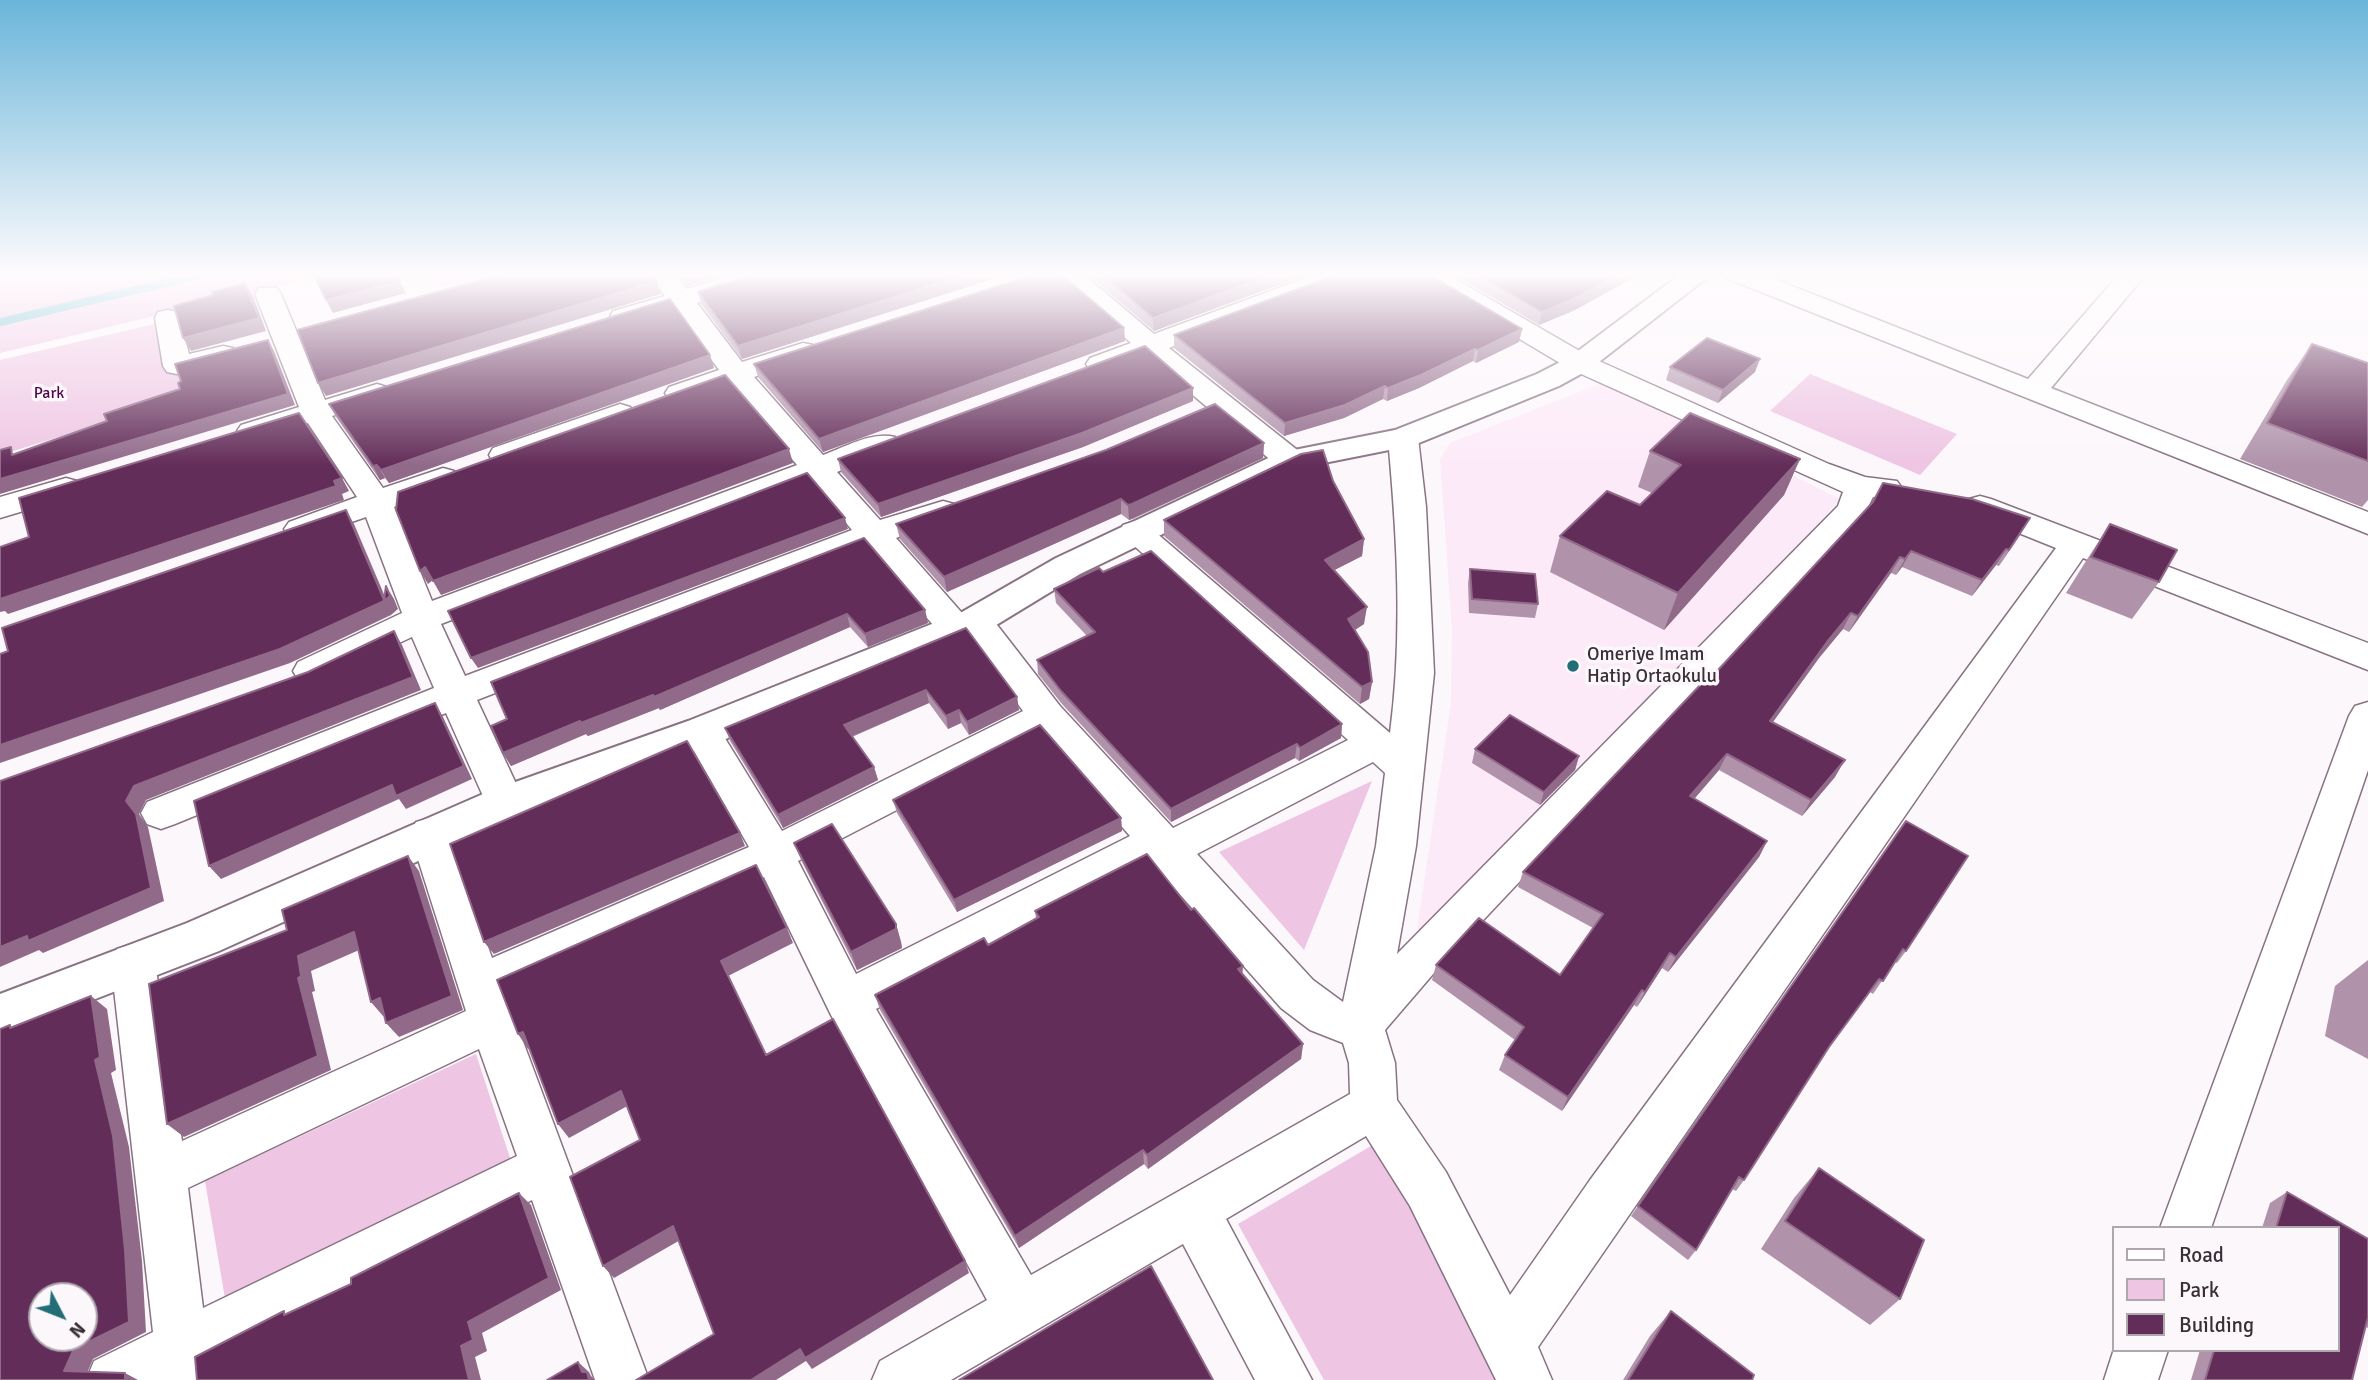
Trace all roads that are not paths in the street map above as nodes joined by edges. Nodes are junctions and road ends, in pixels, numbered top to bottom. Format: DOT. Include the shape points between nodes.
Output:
graph roads {
  1 [pos="172,337"];
  2 [pos="274,337"];
  3 [pos="709,337"];
  4 [pos="1139,337"];
  5 [pos="1172,337"];
  6 [pos="1536,337"];
  7 [pos="1614,337"];
  8 [pos="1898,337"];
  9 [pos="2079,337"];
  10 [pos="275,341"];
  11 [pos="826,344"];
  12 [pos="1149,346"];
  13 [pos="1580,363"];
  14 [pos="735,373"];
  15 [pos="1073,374"];
  16 [pos="407,384"];
  17 [pos="2033,391"];
  18 [pos="315,412"];
  19 [pos="907,435"];
  20 [pos="1403,438"];
  21 [pos="223,440"];
  22 [pos="1290,460"];
  23 [pos="818,468"];
  24 [pos="92,480"];
  25 [pos="1861,486"];
  26 [pos="1914,491"];
  27 [pos="1949,499"];
  28 [pos="972,500"];
  29 [pos="376,502"];
  30 [pos="0,508"];
  31 [pos="2368,524"];
  32 [pos="1135,532"];
  33 [pos="873,534"];
  34 [pos="267,540"];
  35 [pos="2077,542"];
  36 [pos="421,618"];
  37 [pos="965,625"];
  38 [pos="2368,657"];
  39 [pos="279,683"];
  40 [pos="456,694"];
  41 [pos="1047,716"];
  42 [pos="2368,716"];
  43 [pos="702,732"];
  44 [pos="1390,756"];
  45 [pos="505,803"];
  46 [pos="161,813"];
  47 [pos="430,834"];
  48 [pos="1162,846"];
  49 [pos="774,854"];
  50 [pos="133,963"];
  51 [pos="848,1001"];
  52 [pos="486,1002"];
  53 [pos="0,1014"];
  54 [pos="1361,1025"];
  55 [pos="1374,1106"];
  56 [pos="547,1167"];
  57 [pos="162,1175"];
  58 [pos="1194,1212"];
  59 [pos="2186,1226"];
  60 [pos="1022,1311"];
  61 [pos="2140,1352"];
  62 [pos="182,1363"];
  63 [pos="1515,1363"];
  64 [pos="113,1380"];
  65 [pos="622,1380"];
  66 [pos="899,1380"];
  67 [pos="1285,1380"];
  68 [pos="2131,1380"];
  1 -- 10 [label="street" via="177,366"];
  2 -- 10 [label="street"];
  3 -- 14 [label="street"];
  4 -- 12 [label="street"];
  5 -- 12 [label="street"];
  6 -- 13 [label="street"];
  7 -- 13 [label="street"];
  8 -- 17 [label="street"];
  9 -- 17 [label="street"];
  10 -- 18 [label="street"];
  11 -- 14 [label="street"];
  12 -- 15 [label="street"];
  12 -- 22 [label="street" via="1206,409"];
  13 -- 20 [label="street"];
  13 -- 25 [label="street" via="1818,471"];
  14 -- 23 [label="street"];
  14 -- 29 [label="street"];
  16 -- 18 [label="street"];
  17 -- 31 [label="street"];
  18 -- 21 [label="street"];
  18 -- 29 [label="street"];
  19 -- 23 [label="street"];
  20 -- 22 [label="street"];
  20 -- 44 [label="street" via="1416,673"];
  22 -- 32 [label="street"];
  23 -- 33 [label="street"];
  23 -- 36 [label="street"];
  24 -- 30 [label="street"];
  25 -- 26 [label="street"];
  25 -- 54 [label="street" via="1852,510"];
  27 -- 35 [label="street" via="1996,510"];
  28 -- 33 [label="street"];
  29 -- 34 [label="street"];
  29 -- 36 [label="street"];
  32 -- 37 [label="street"];
  32 -- 44 [label="street"];
  33 -- 37 [label="street"];
  33 -- 40 [label="street"];
  35 -- 38 [label="street"];
  35 -- 63 [label="street" via="1616,1186"];
  36 -- 39 [label="street"];
  36 -- 40 [label="street"];
  37 -- 41 [label="street"];
  37 -- 43 [label="street"];
  40 -- 45 [label="street"];
  40 -- 46 [label="street"];
  41 -- 48 [label="street"];
  41 -- 49 [label="street"];
  42 -- 59 [label="street"];
  43 -- 45 [label="street"];
  43 -- 49 [label="street"];
  44 -- 48 [label="street"];
  44 -- 54 [label="street" via="1396,846"];
  45 -- 47 [label="street"];
  47 -- 50 [label="street" via="203,937"];
  47 -- 52 [label="street"];
  48 -- 51 [label="street"];
  48 -- 54 [label="street" via="1318,1013 1340,1024"];
  49 -- 51 [label="street"];
  49 -- 52 [label="street"];
  50 -- 53 [label="street"];
  50 -- 57 [label="street"];
  51 -- 60 [label="street"];
  52 -- 56 [label="street"];
  52 -- 57 [label="street"];
  54 -- 55 [label="street" via="1372,1063"];
  55 -- 58 [label="street"];
  55 -- 63 [label="street" via="1428,1189"];
  56 -- 62 [label="street"];
  56 -- 65 [label="street"];
  57 -- 62 [label="street"];
  58 -- 60 [label="street"];
  58 -- 67 [label="street"];
  60 -- 66 [label="street"];
  61 -- 68 [label="street"];
  62 -- 64 [label="street"];
}
